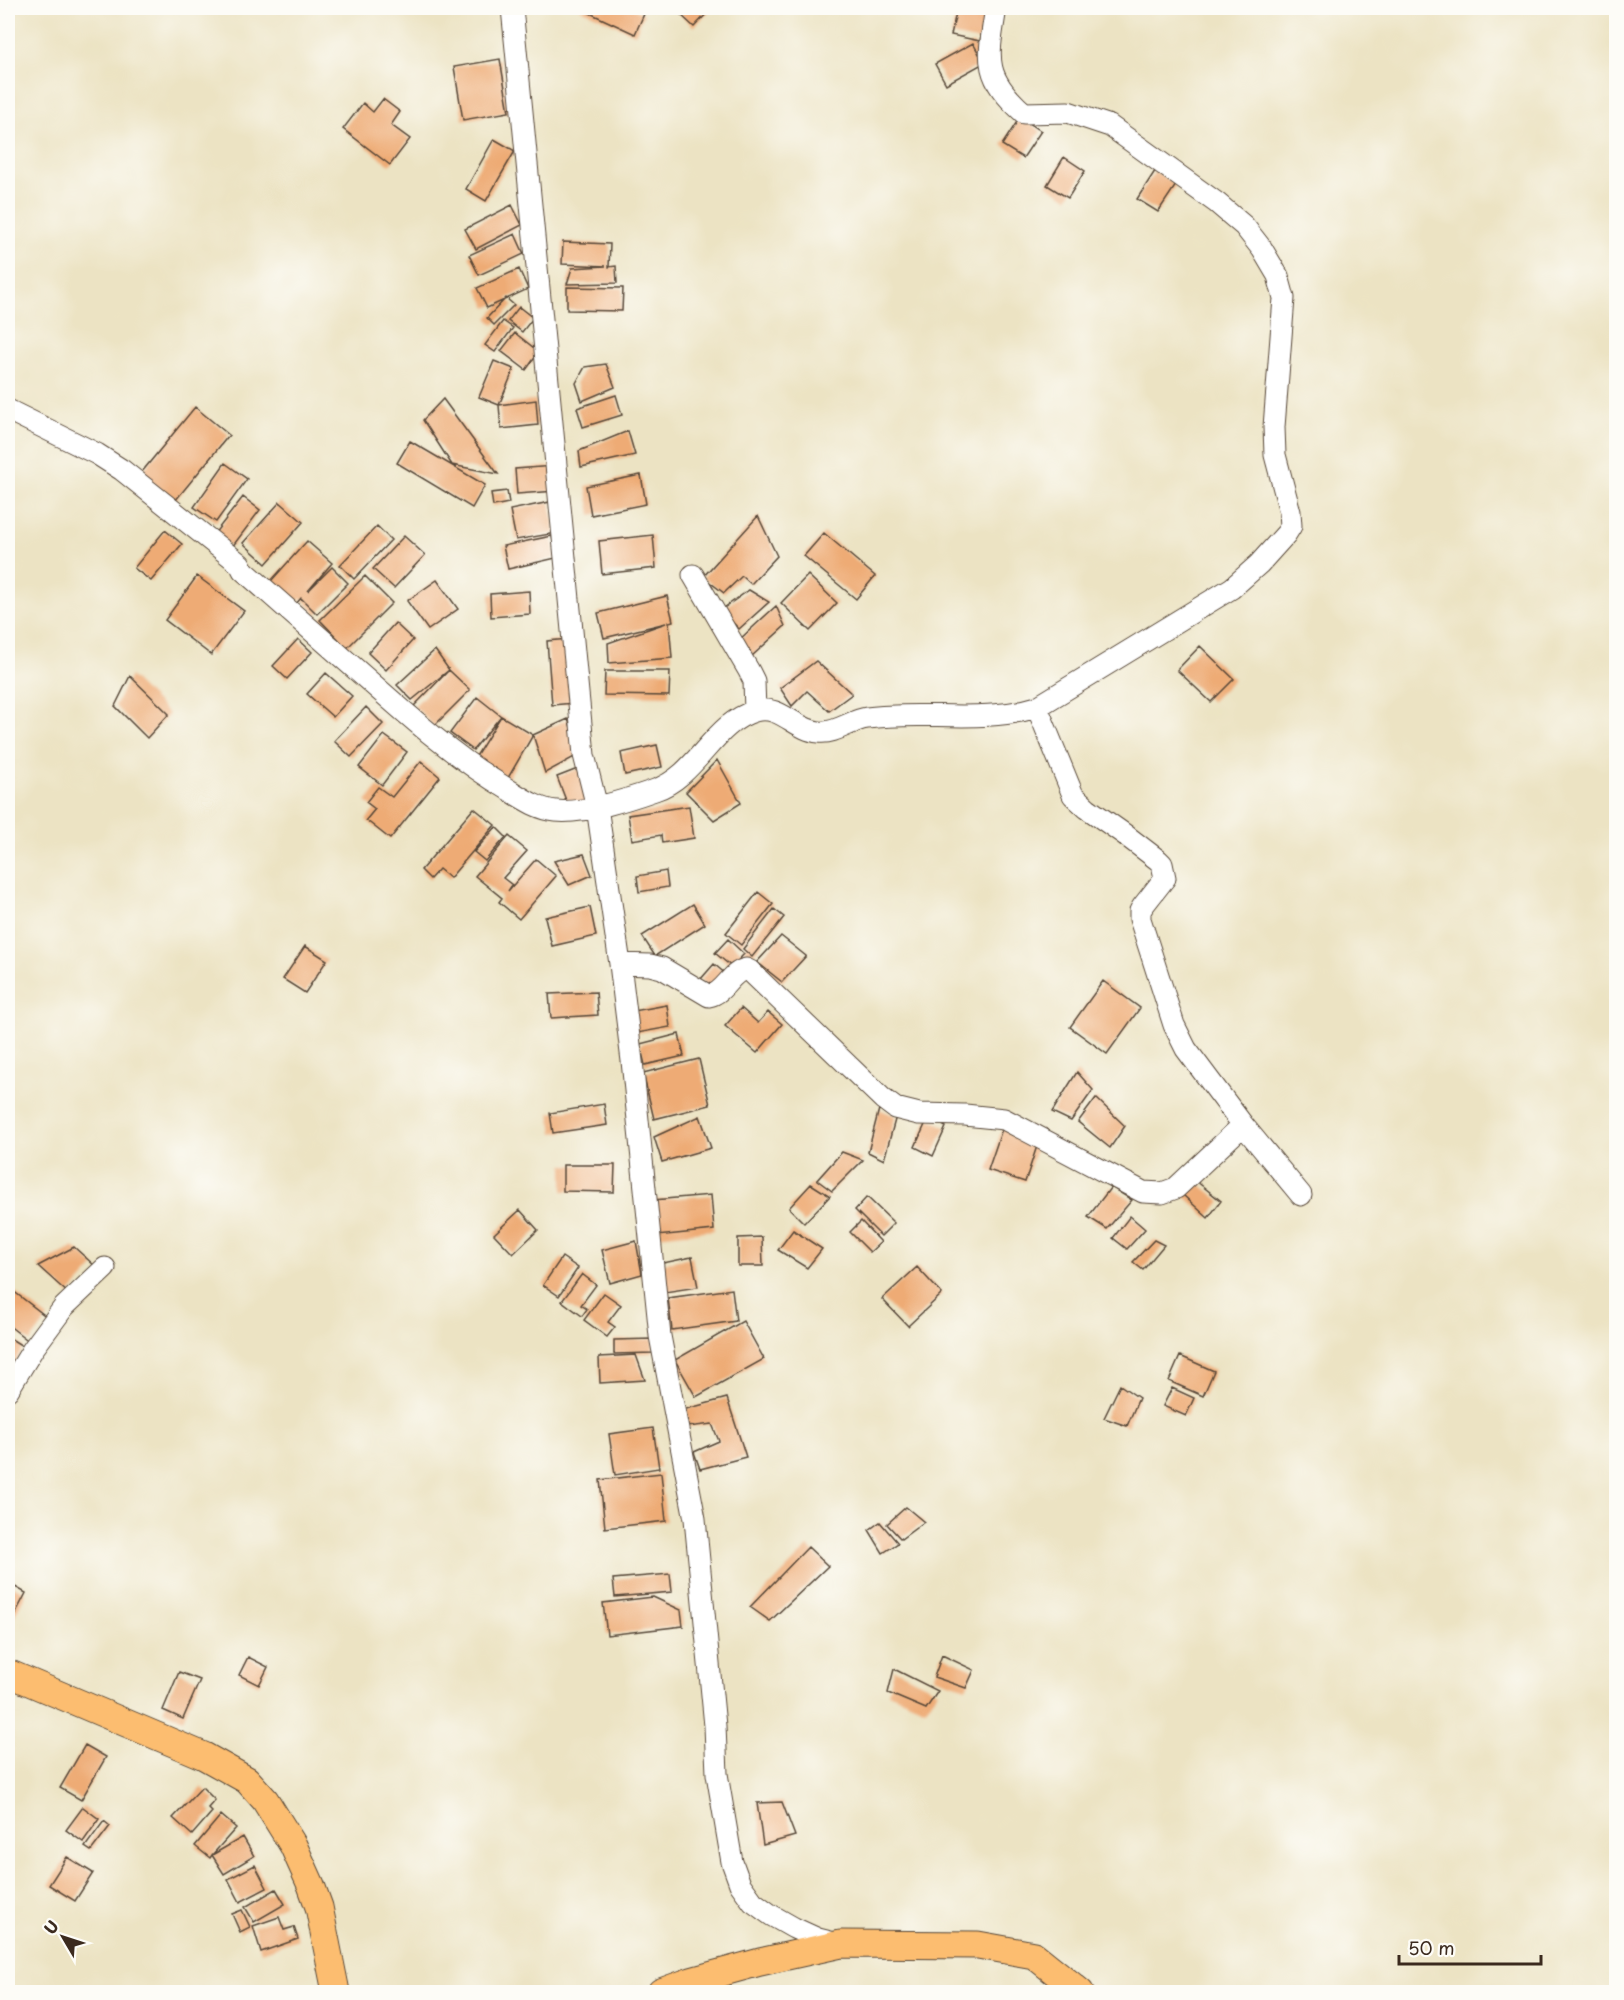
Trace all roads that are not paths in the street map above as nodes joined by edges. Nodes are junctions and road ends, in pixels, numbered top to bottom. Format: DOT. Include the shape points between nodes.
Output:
graph roads {
  1 [pos="512,8"];
  2 [pos="996,8"];
  3 [pos="8,410"];
  4 [pos="693,575"];
  5 [pos="1037,707"];
  6 [pos="755,711"];
  7 [pos="597,807"];
  8 [pos="620,964"];
  9 [pos="1243,1125"];
  10 [pos="1301,1195"];
  11 [pos="105,1268"];
  12 [pos="8,1390"];
  13 [pos="8,1673"];
  14 [pos="841,1944"];
  15 [pos="336,1992"];
  16 [pos="661,1992"];
  17 [pos="1080,1992"];
  1 -- 7 [label="street" via="584,755"];
  2 -- 5 [label="street" via="990,63 995,80 1010,101 1024,113 1068,112 1110,126 1244,226 1278,276 1284,298 1274,427 1275,455 1291,520 1286,534 1232,588"];
  3 -- 7 [label="street" via="122,470 240,564 421,727 490,779 538,807 558,811"];
  4 -- 6 [label="street" via="754,681"];
  5 -- 6 [label="street" via="985,716 908,714 864,718 822,733 768,709"];
  5 -- 9 [label="street" via="1073,795 1162,864 1165,878 1143,906 1140,919 1173,1025 1186,1049"];
  6 -- 7 [label="street" via="723,732 669,785"];
  7 -- 8 [label="street"];
  8 -- 9 [label="street" via="662,968 709,996 742,969 750,970 895,1108 919,1114 1004,1119 1143,1192 1176,1188"];
  8 -- 14 [label="street" via="660,1336 695,1519 717,1774 732,1862 740,1884 753,1902 818,1940"];
  9 -- 10 [label="street"];
  11 -- 12 [label="street" via="64,1307"];
  13 -- 15 [label="main road" via="204,1756 247,1780 265,1800 293,1845 311,1885"];
  14 -- 16 [label="main road" via="759,1962"];
  14 -- 17 [label="main road" via="978,1945 1034,1955"];
}
